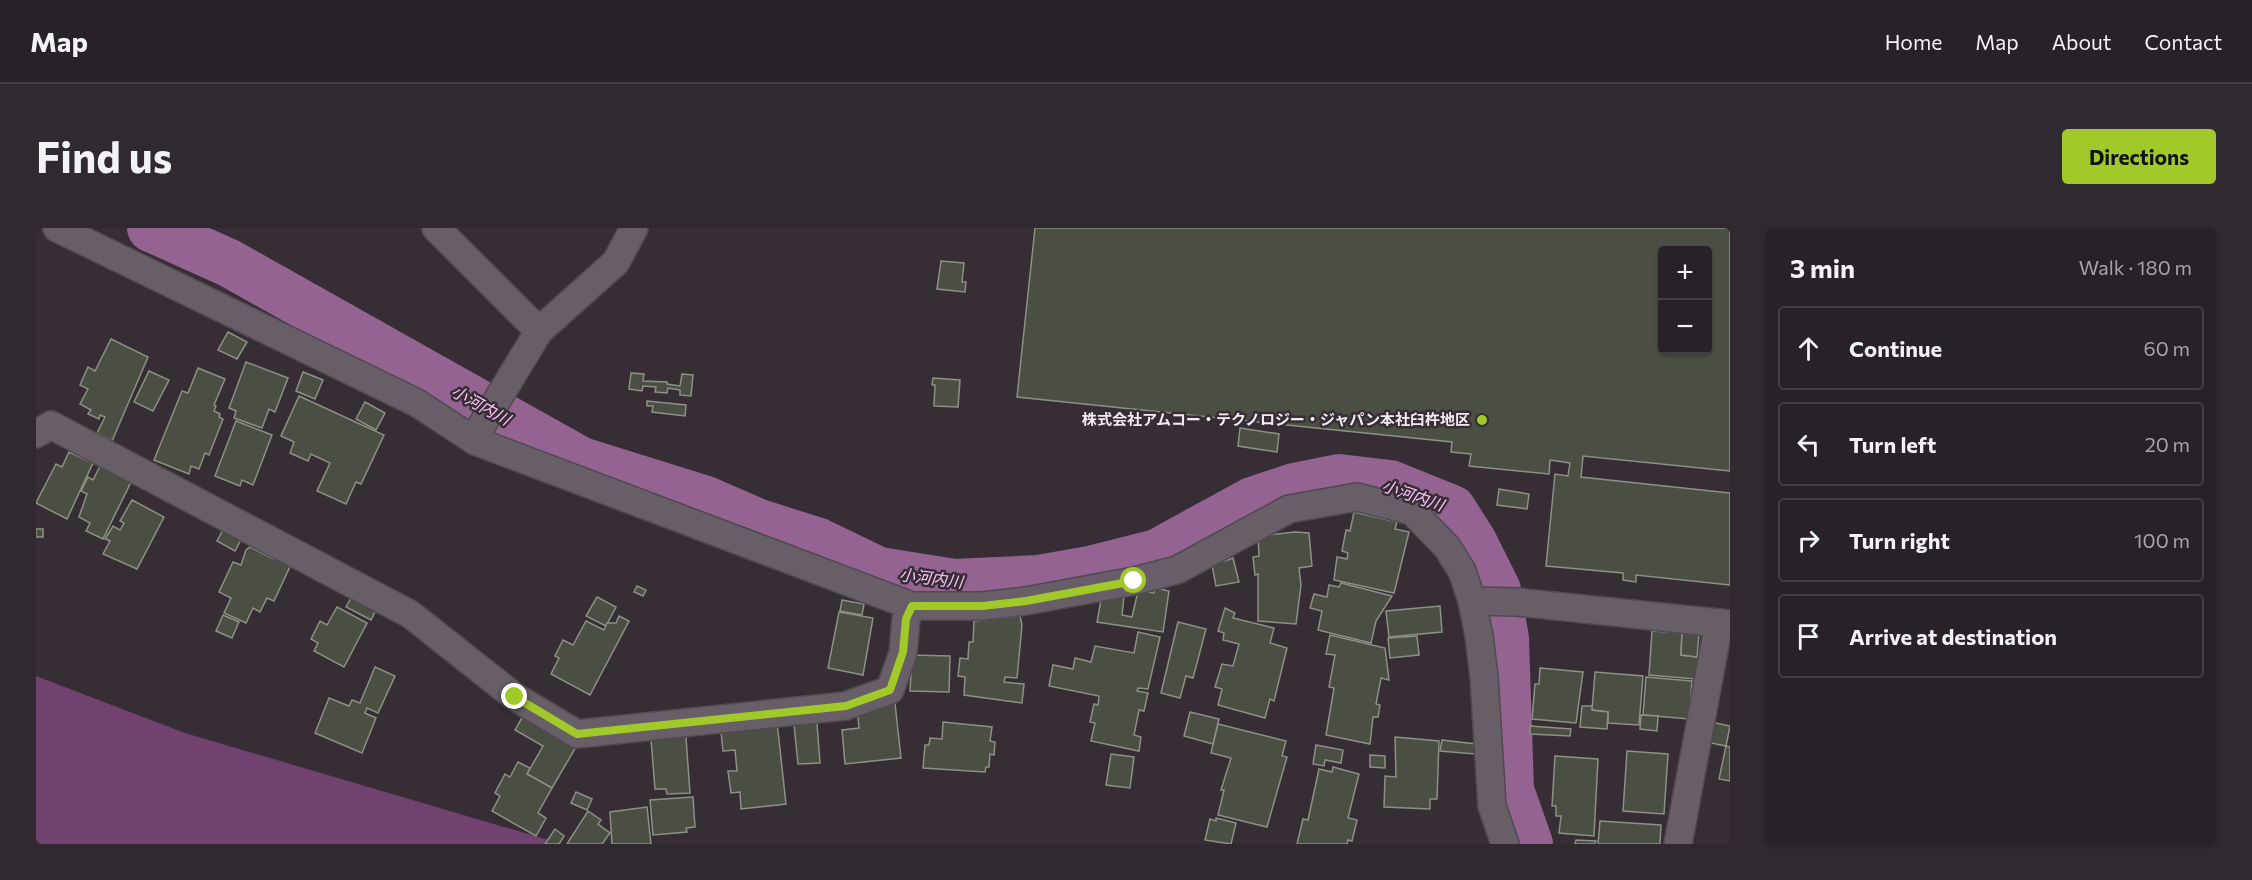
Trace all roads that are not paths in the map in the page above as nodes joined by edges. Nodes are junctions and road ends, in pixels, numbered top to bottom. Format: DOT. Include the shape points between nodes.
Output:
graph roads {
  1 [pos="57,228"];
  2 [pos="436,228"];
  3 [pos="634,228"];
  4 [pos="539,331"];
  5 [pos="478,433"];
  6 [pos="36,434"];
  7 [pos="1479,601"];
  8 [pos="912,606"];
  9 [pos="1725,623"];
  10 [pos="1505,844"];
  11 [pos="1678,844"];
  1 -- 5 [label="street"];
  2 -- 4 [label="street"];
  3 -- 4 [label="street" via="616,262"];
  4 -- 5 [label="street"];
  5 -- 8 [label="street"];
  6 -- 8 [label="street" via="51,425 411,614 515,697 577,734 846,706 890,690"];
  7 -- 8 [label="street" via="1448,547 1412,511 1357,497 1289,509 1177,570 1134,581 982,606"];
  7 -- 9 [label="street"];
  7 -- 10 [label="street" via="1492,806"];
  9 -- 11 [label="street"];
}
